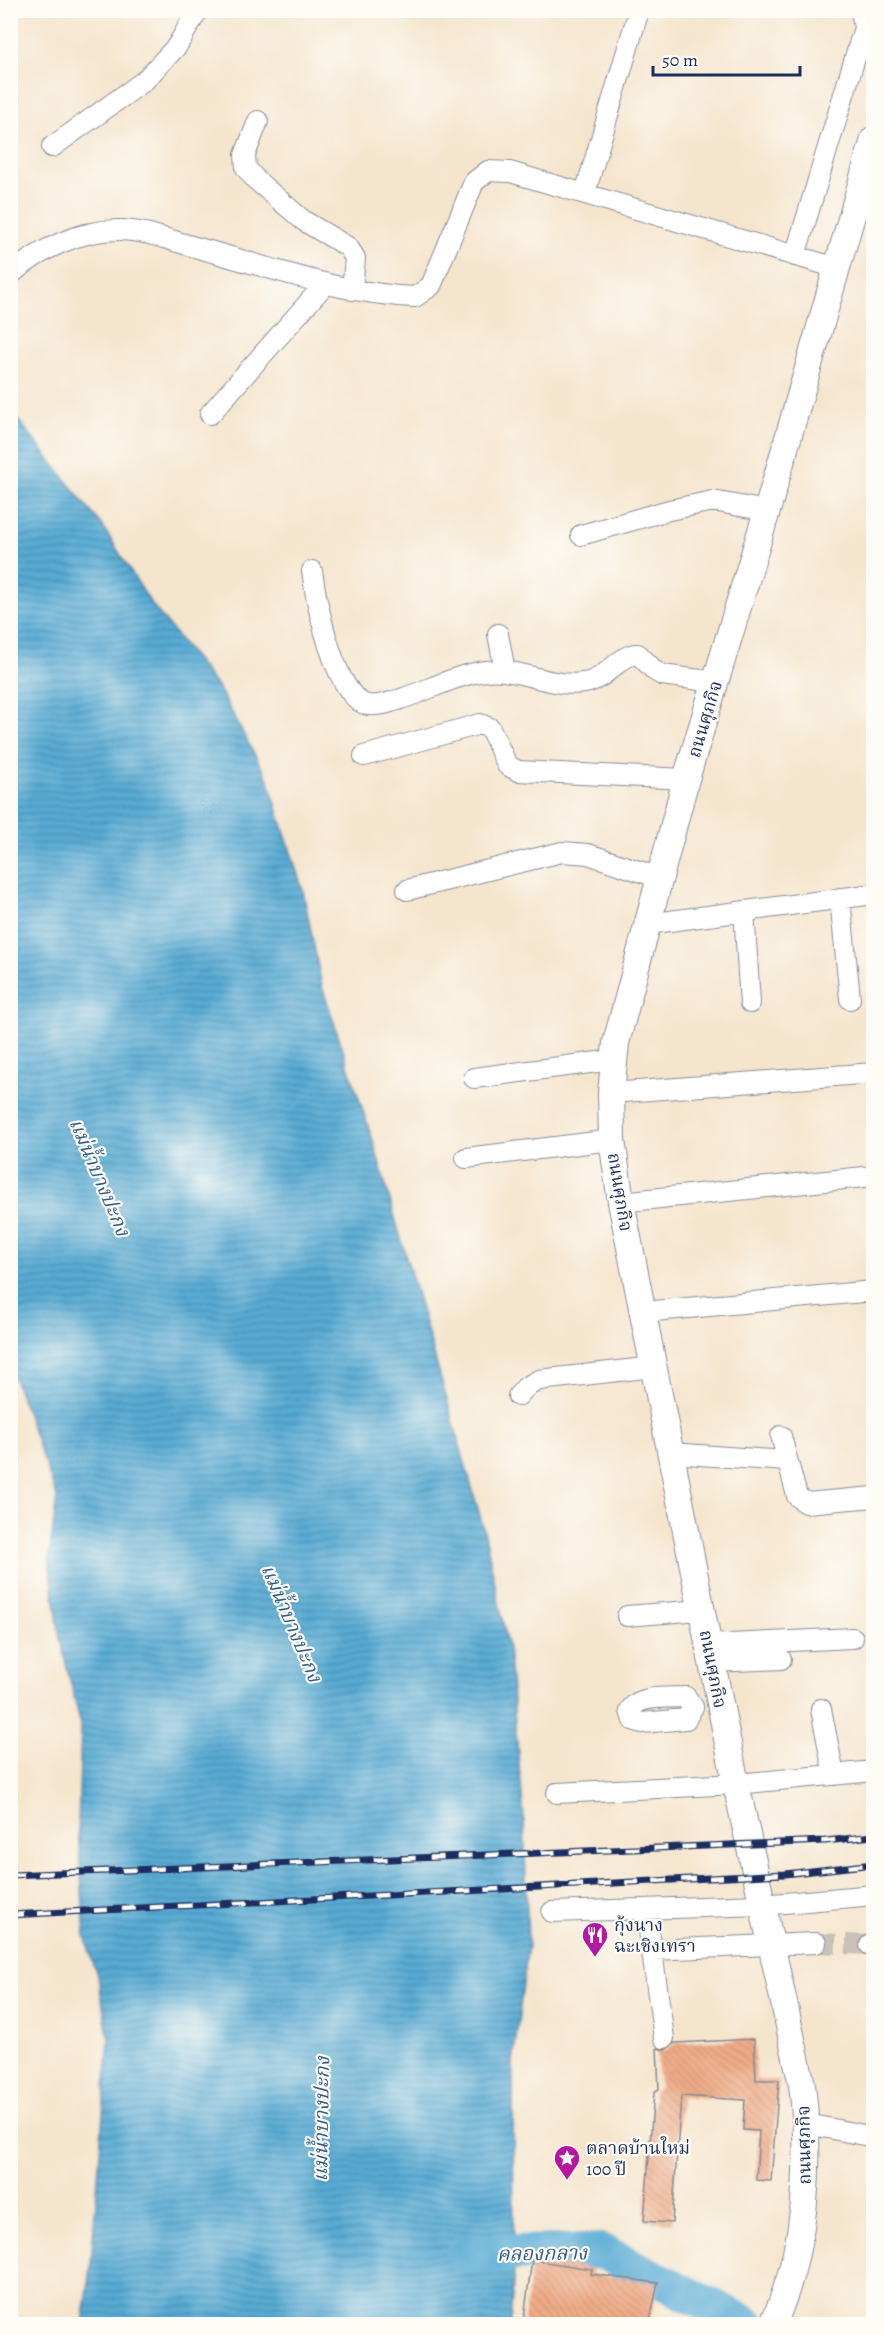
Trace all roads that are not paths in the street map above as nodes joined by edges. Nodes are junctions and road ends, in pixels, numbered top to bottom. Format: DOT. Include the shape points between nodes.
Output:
graph roads {
  1 [pos="198,10"];
  2 [pos="639,10"];
  3 [pos="861,10"];
  4 [pos="258,121"];
  5 [pos="873,139"];
  6 [pos="52,147"];
  7 [pos="585,193"];
  8 [pos="795,256"];
  9 [pos="837,268"];
  10 [pos="10,275"];
  11 [pos="325,284"];
  12 [pos="352,290"];
  13 [pos="210,414"];
  14 [pos="767,511"];
  15 [pos="581,535"];
  16 [pos="312,572"];
  17 [pos="498,634"];
  18 [pos="505,671"];
  19 [pos="716,682"];
  20 [pos="364,756"];
  21 [pos="686,779"];
  22 [pos="660,878"];
  23 [pos="407,890"];
  24 [pos="873,894"];
  25 [pos="840,897"];
  26 [pos="744,911"];
  27 [pos="647,924"];
  28 [pos="850,999"];
  29 [pos="750,1003"];
  30 [pos="613,1060"];
  31 [pos="873,1073"];
  32 [pos="474,1078"];
  33 [pos="611,1093"];
  34 [pos="612,1140"];
  35 [pos="465,1158"];
  36 [pos="873,1176"];
  37 [pos="621,1203"];
  38 [pos="873,1291"];
  39 [pos="643,1312"];
  40 [pos="654,1367"];
  41 [pos="518,1396"];
  42 [pos="781,1436"];
  43 [pos="671,1453"];
  44 [pos="786,1461"];
  45 [pos="873,1497"];
  46 [pos="701,1610"];
  47 [pos="627,1616"];
  48 [pos="853,1638"];
  49 [pos="710,1654"];
  50 [pos="781,1659"];
  51 [pos="693,1707"];
  52 [pos="721,1707"];
  53 [pos="821,1709"];
  54 [pos="873,1771"];
  55 [pos="834,1775"];
  56 [pos="736,1784"];
  57 [pos="557,1793"];
  58 [pos="873,1895"];
  59 [pos="762,1905"];
  60 [pos="646,1909"];
  61 [pos="552,1912"];
  62 [pos="770,1943"];
  63 [pos="816,1943"];
  64 [pos="652,1950"];
  65 [pos="664,2038"];
  66 [pos="807,2124"];
  67 [pos="873,2137"];
  68 [pos="773,2325"];
  1 -- 6 [label="street" via="177,46 144,81"];
  2 -- 7 [label="street"];
  3 -- 8 [label="street" via="864,28"];
  4 -- 12 [label="street" via="244,155 246,168 304,221 348,247 355,258"];
  5 -- 9 [label="main road, ถนนศุภกิจ"];
  7 -- 8 [label="street"];
  7 -- 12 [label="street" via="510,172 488,171 474,182 431,286 415,297"];
  8 -- 9 [label="street"];
  9 -- 14 [label="main road, ถนนศุภกิจ"];
  10 -- 11 [label="street" via="50,248 81,236 118,230 148,234"];
  11 -- 12 [label="street"];
  11 -- 13 [label="street"];
  14 -- 15 [label="street" via="713,501"];
  14 -- 19 [label="main road, ถนนศุภกิจ"];
  16 -- 18 [label="street" via="318,613 334,662 353,697 367,705 389,703 483,671"];
  17 -- 18 [label="street"];
  18 -- 19 [label="street" via="560,683 586,683 612,670 631,653 638,654 662,675"];
  19 -- 21 [label="main road, ถนนศุภกิจ"];
  20 -- 21 [label="street" via="480,723 490,728 507,765 518,771"];
  21 -- 22 [label="main road, ถนนศุภกิจ"];
  22 -- 23 [label="street" via="588,854 562,852"];
  22 -- 27 [label="main road, ถนนศุภกิจ"];
  24 -- 25 [label="street"];
  25 -- 26 [label="street"];
  25 -- 28 [label="street"];
  26 -- 27 [label="street"];
  26 -- 29 [label="street"];
  27 -- 30 [label="main road, ถนนศุภกิจ"];
  30 -- 32 [label="street"];
  30 -- 33 [label="main road, ถนนศุภกิจ"];
  31 -- 33 [label="street"];
  33 -- 34 [label="main road, ถนนศุภกิจ"];
  34 -- 35 [label="street"];
  34 -- 37 [label="main road, ถนนศุภกิจ"];
  36 -- 37 [label="street"];
  37 -- 39 [label="main road, ถนนศุภกิจ"];
  38 -- 39 [label="street"];
  39 -- 40 [label="main road, ถนนศุภกิจ"];
  40 -- 41 [label="street" via="539,1380"];
  40 -- 43 [label="main road, ถนนศุภกิจ"];
  42 -- 44 [label="street"];
  43 -- 44 [label="street"];
  43 -- 46 [label="main road, ถนนศุภกิจ"];
  44 -- 45 [label="street" via="797,1496 806,1503"];
  46 -- 47 [label="street"];
  46 -- 49 [label="main road, ถนนศุภกิจ"];
  48 -- 49 [label="street"];
  49 -- 50 [label="street"];
  49 -- 52 [label="main road, ถนนศุภกิจ"];
  51 -- 52 [label="street"];
  52 -- 56 [label="main road, ถนนศุภกิจ"];
  53 -- 55 [label="street"];
  54 -- 55 [label="street"];
  55 -- 56 [label="street"];
  56 -- 57 [label="street"];
  56 -- 59 [label="main road, ถนนศุภกิจ"];
  58 -- 59 [label="street"];
  59 -- 60 [label="street"];
  59 -- 62 [label="main road, ถนนศุภกิจ"];
  60 -- 61 [label="street"];
  60 -- 64 [label="street"];
  62 -- 63 [label="street"];
  62 -- 64 [label="street"];
  62 -- 66 [label="main road, ถนนศุภกิจ"];
  64 -- 65 [label="street"];
  66 -- 67 [label="street"];
  66 -- 68 [label="main road, ถนนศุภกิจ" via="806,2186 794,2262"];
}
